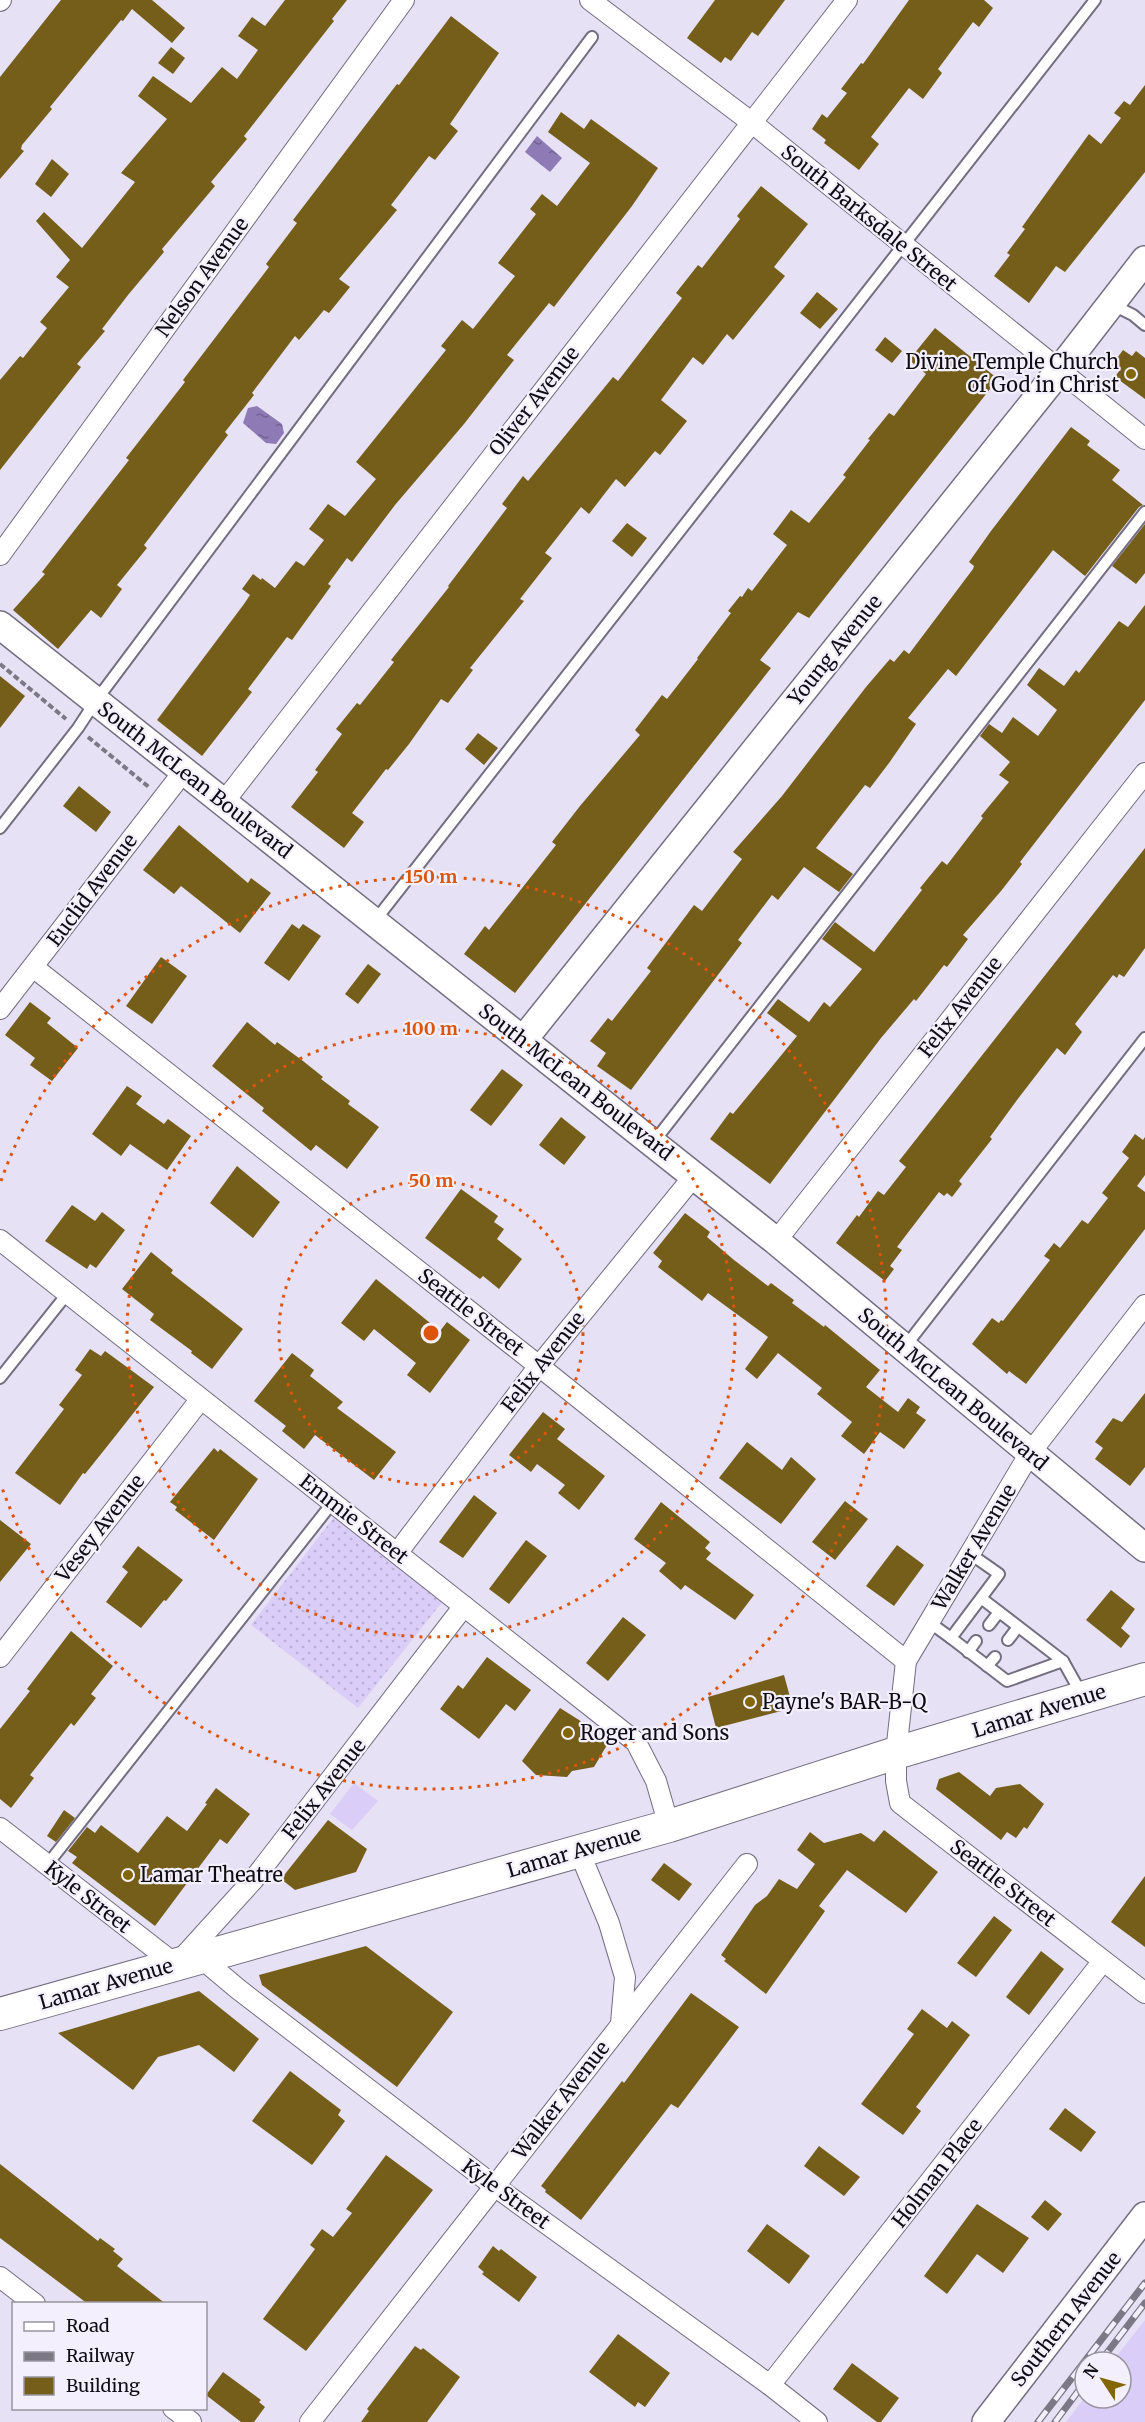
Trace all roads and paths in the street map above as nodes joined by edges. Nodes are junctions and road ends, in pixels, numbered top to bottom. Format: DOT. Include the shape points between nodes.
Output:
graph roads {
  1 [pos="404,0"];
  2 [pos="590,0"];
  3 [pos="847,0"];
  4 [pos="1095,0"];
  5 [pos="592,37"];
  6 [pos="751,122"];
  7 [pos="904,246"];
  8 [pos="1145,260"];
  9 [pos="1111,304"];
  10 [pos="1145,325"];
  11 [pos="1059,371"];
  12 [pos="1145,439"];
  13 [pos="1145,513"];
  14 [pos="0,555"];
  15 [pos="0,625"];
  16 [pos="95,702"];
  17 [pos="184,771"];
  18 [pos="1145,773"];
  19 [pos="223,802"];
  20 [pos="0,828"];
  21 [pos="374,922"];
  22 [pos="33,967"];
  23 [pos="0,1009"];
  24 [pos="1145,1038"];
  25 [pos="524,1040"];
  26 [pos="653,1143"];
  27 [pos="694,1176"];
  28 [pos="0,1240"];
  29 [pos="776,1241"];
  30 [pos="67,1294"];
  31 [pos="1145,1305"];
  32 [pos="904,1348"];
  33 [pos="538,1366"];
  34 [pos="0,1378"];
  35 [pos="200,1400"];
  36 [pos="1030,1453"];
  37 [pos="333,1502"];
  38 [pos="1139,1540"];
  39 [pos="398,1552"];
  40 [pos="969,1553"];
  41 [pos="981,1598"];
  42 [pos="464,1606"];
  43 [pos="999,1612"];
  44 [pos="929,1622"];
  45 [pos="989,1625"];
  46 [pos="1018,1627"];
  47 [pos="951,1638"];
  48 [pos="1008,1640"];
  49 [pos="976,1641"];
  50 [pos="968,1652"];
  51 [pos="0,1657"];
  52 [pos="995,1657"];
  53 [pos="906,1661"];
  54 [pos="1063,1661"];
  55 [pos="987,1666"];
  56 [pos="1145,1679"];
  57 [pos="1084,1697"];
  58 [pos="896,1753"];
  59 [pos="669,1826"];
  60 [pos="0,1828"];
  61 [pos="579,1851"];
  62 [pos="747,1864"];
  63 [pos="47,1865"];
  64 [pos="188,1961"];
  65 [pos="1103,1961"];
  66 [pos="1145,1993"];
  67 [pos="0,2014"];
  68 [pos="621,2023"];
  69 [pos="493,2185"];
  70 [pos="1145,2216"];
  71 [pos="0,2277"];
  72 [pos="32,2302"];
  73 [pos="771,2385"];
  74 [pos="174,2410"];
  75 [pos="191,2422"];
  76 [pos="310,2422"];
  77 [pos="817,2422"];
  78 [pos="986,2422"];
  1 -- 14 [label="street, Nelson Avenue"];
  2 -- 6 [label="street, South Barksdale Street"];
  3 -- 6 [label="street, Oliver Avenue"];
  4 -- 7 [label="lane"];
  5 -- 16 [label="lane"];
  6 -- 7 [label="street, South Barksdale Street"];
  6 -- 19 [label="street, Oliver Avenue"];
  7 -- 11 [label="street, South Barksdale Street"];
  7 -- 21 [label="lane"];
  8 -- 9 [label="main road, Young Avenue"];
  9 -- 10 [label="lane"];
  9 -- 11 [label="main road, Young Avenue"];
  11 -- 12 [label="street, South Barksdale Street"];
  11 -- 25 [label="main road, Young Avenue"];
  13 -- 26 [label="lane"];
  15 -- 16 [label="main road, South McLean Boulevard"];
  16 -- 17 [label="main road, South McLean Boulevard"];
  16 -- 20 [label="lane"];
  17 -- 19 [label="main road, South McLean Boulevard"];
  17 -- 22 [label="street, Euclid Avenue"];
  18 -- 29 [label="street, Felix Avenue"];
  19 -- 21 [label="main road, South McLean Boulevard"];
  21 -- 25 [label="main road, South McLean Boulevard"];
  22 -- 23 [label="street, Euclid Avenue"];
  22 -- 33 [label="street, Seattle Street"];
  24 -- 32 [label="lane"];
  25 -- 26 [label="main road, South McLean Boulevard"];
  26 -- 27 [label="main road, South McLean Boulevard"];
  27 -- 29 [label="main road, South McLean Boulevard"];
  27 -- 33 [label="street, Felix Avenue"];
  28 -- 30 [label="street, Emmie Street"];
  29 -- 32 [label="main road, South McLean Boulevard"];
  30 -- 34 [label="lane"];
  30 -- 35 [label="street, Emmie Street"];
  31 -- 36 [label="street, Walker Avenue"];
  32 -- 36 [label="main road, South McLean Boulevard"];
  33 -- 39 [label="street, Felix Avenue"];
  33 -- 53 [label="street, Seattle Street"];
  35 -- 37 [label="street, Emmie Street"];
  35 -- 51 [label="street, Vesey Avenue"];
  36 -- 38 [label="main road, South McLean Boulevard"];
  36 -- 40 [label="street, Walker Avenue"];
  37 -- 39 [label="street, Emmie Street"];
  37 -- 63 [label="lane"];
  39 -- 42 [label="street, Emmie Street"];
  40 -- 41 [label="lane" via="999,1574"];
  40 -- 44 [label="street, Walker Avenue"];
  41 -- 43 [label="lane"];
  41 -- 47 [label="lane"];
  42 -- 59 [label="street, Emmie Street" via="636,1742 656,1781"];
  42 -- 64 [label="street, Felix Avenue"];
  43 -- 45 [label="lane"];
  43 -- 46 [label="lane"];
  44 -- 47 [label="lane"];
  44 -- 53 [label="street, Walker Avenue"];
  46 -- 48 [label="lane"];
  46 -- 54 [label="lane"];
  47 -- 50 [label="lane"];
  49 -- 50 [label="lane"];
  50 -- 55 [label="lane"];
  52 -- 55 [label="lane"];
  53 -- 58 [label="street, Walker Avenue"];
  54 -- 55 [label="lane" via="1007,1682"];
  54 -- 57 [label="lane"];
  56 -- 57 [label="main road, Lamar Avenue"];
  57 -- 58 [label="main road, Lamar Avenue"];
  58 -- 59 [label="main road, Lamar Avenue"];
  58 -- 65 [label="street, Seattle Street" via="900,1803"];
  59 -- 61 [label="main road, Lamar Avenue"];
  60 -- 63 [label="street, Kyle Street"];
  61 -- 64 [label="main road, Lamar Avenue"];
  61 -- 68 [label="street" via="609,1923 625,1977"];
  62 -- 68 [label="street, Walker Avenue"];
  63 -- 64 [label="street, Kyle Street"];
  64 -- 67 [label="main road, Lamar Avenue"];
  64 -- 69 [label="street, Kyle Street" via="238,1989"];
  65 -- 66 [label="street, Seattle Street"];
  65 -- 73 [label="street, Holman Place"];
  68 -- 69 [label="street, Walker Avenue"];
  69 -- 73 [label="street, Kyle Street"];
  69 -- 76 [label="street, Walker Avenue"];
  70 -- 78 [label="main road, Southern Avenue"];
  71 -- 72 [label="street"];
  73 -- 77 [label="street, Kyle Street"];
  74 -- 75 [label="street"];
}
